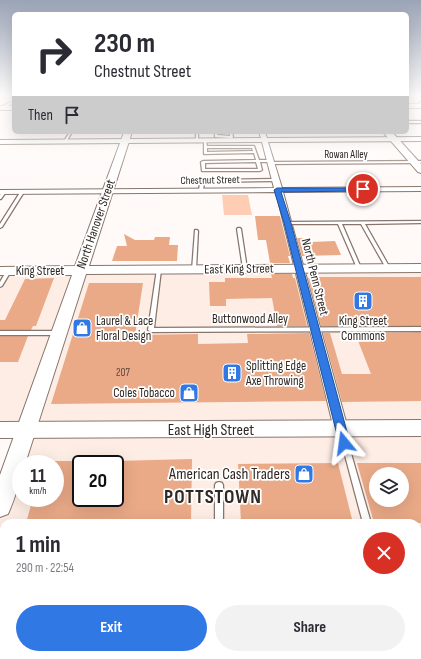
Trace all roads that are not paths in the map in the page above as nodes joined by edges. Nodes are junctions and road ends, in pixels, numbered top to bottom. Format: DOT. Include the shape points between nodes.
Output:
graph roads {
  1 [pos="70,134"];
  2 [pos="197,134"];
  3 [pos="216,134"];
  4 [pos="231,134"];
  5 [pos="262,134"];
  6 [pos="389,134"];
  7 [pos="126,137"];
  8 [pos="393,139"];
  9 [pos="421,139"];
  10 [pos="264,140"];
  11 [pos="66,141"];
  12 [pos="197,141"];
  13 [pos="0,142"];
  14 [pos="205,144"];
  15 [pos="255,152"];
  16 [pos="258,161"];
  17 [pos="271,162"];
  18 [pos="417,162"];
  19 [pos="421,170"];
  20 [pos="275,180"];
  21 [pos="421,189"];
  22 [pos="277,190"];
  23 [pos="201,191"];
  24 [pos="22,192"];
  25 [pos="107,192"];
  26 [pos="1,194"];
  27 [pos="421,222"];
  28 [pos="288,223"];
  29 [pos="340,223"];
  30 [pos="363,223"];
  31 [pos="0,227"];
  32 [pos="239,229"];
  33 [pos="196,231"];
  34 [pos="299,268"];
  35 [pos="359,268"];
  36 [pos="388,268"];
  37 [pos="421,268"];
  38 [pos="245,269"];
  39 [pos="159,270"];
  40 [pos="194,270"];
  41 [pos="4,271"];
  42 [pos="80,271"];
  43 [pos="0,286"];
  44 [pos="314,329"];
  45 [pos="421,329"];
  46 [pos="0,333"];
  47 [pos="59,333"];
  48 [pos="421,428"];
  49 [pos="341,429"];
  50 [pos="0,430"];
  51 [pos="26,430"];
  52 [pos="219,484"];
  53 [pos="0,507"];
  54 [pos="219,519"];
  55 [pos="366,519"];
  1 -- 11 [label="lane"];
  2 -- 12 [label="lane"];
  3 -- 4 [label="lane" via="232,137"];
  5 -- 10 [label="street, North Penn Street"];
  6 -- 8 [label="main road"];
  7 -- 11 [label="street"];
  7 -- 12 [label="street"];
  7 -- 25 [label="main road, North Hanover Street"];
  8 -- 9 [label="street"];
  8 -- 10 [label="street"];
  8 -- 18 [label="main road"];
  10 -- 14 [label="street"];
  10 -- 17 [label="street, North Penn Street"];
  11 -- 13 [label="street"];
  12 -- 14 [label="street"];
  14 -- 15 [label="lane" via="253,147"];
  14 -- 15 [label="lane" via="205,153"];
  15 -- 16 [label="lane"];
  16 -- 16 [label="lane, Rowan Alley" via="260,170 203,170 203,162"];
  16 -- 17 [label="lane, Rowan Alley"];
  17 -- 18 [label="lane, Rowan Alley"];
  17 -- 20 [label="street, North Penn Street"];
  18 -- 19 [label="main road"];
  20 -- 22 [label="street, North Penn Street"];
  20 -- 23 [label="lane" via="203,181"];
  21 -- 22 [label="street, Chestnut Street"];
  22 -- 23 [label="street, Chestnut Street"];
  22 -- 28 [label="street, North Penn Street"];
  23 -- 25 [label="street, Chestnut Street"];
  24 -- 25 [label="street, Chestnut Street"];
  24 -- 26 [label="street, Chestnut Street"];
  24 -- 31 [label="lane"];
  25 -- 42 [label="main road, North Hanover Street"];
  27 -- 30 [label="lane"];
  28 -- 29 [label="lane"];
  28 -- 34 [label="street, North Penn Street"];
  29 -- 30 [label="lane"];
  29 -- 35 [label="lane"];
  30 -- 36 [label="lane"];
  32 -- 38 [label="lane"];
  33 -- 40 [label="lane"];
  34 -- 35 [label="main road, East King Street"];
  34 -- 38 [label="main road, East King Street"];
  34 -- 44 [label="street, North Penn Street"];
  35 -- 36 [label="main road, East King Street"];
  36 -- 37 [label="main road, East King Street"];
  38 -- 40 [label="main road, East King Street"];
  39 -- 40 [label="main road, East King Street"];
  39 -- 42 [label="main road, East King Street"];
  39 -- 44 [label="lane, Buttonwood Alley" via="151,330"];
  41 -- 42 [label="main road, King Street"];
  41 -- 43 [label="lane"];
  42 -- 47 [label="main road, North Hanover Street"];
  44 -- 45 [label="lane, Buttonwood Alley"];
  44 -- 49 [label="street, North Penn Street"];
  46 -- 47 [label="lane"];
  47 -- 51 [label="main road, North Hanover Street"];
  48 -- 49 [label="main road, East High Street"];
  49 -- 51 [label="main road, East High Street"];
  49 -- 55 [label="lane"];
  50 -- 51 [label="main road, East High Street"];
  51 -- 53 [label="main road, North Hanover Street"];
  52 -- 54 [label="lane"];
}
